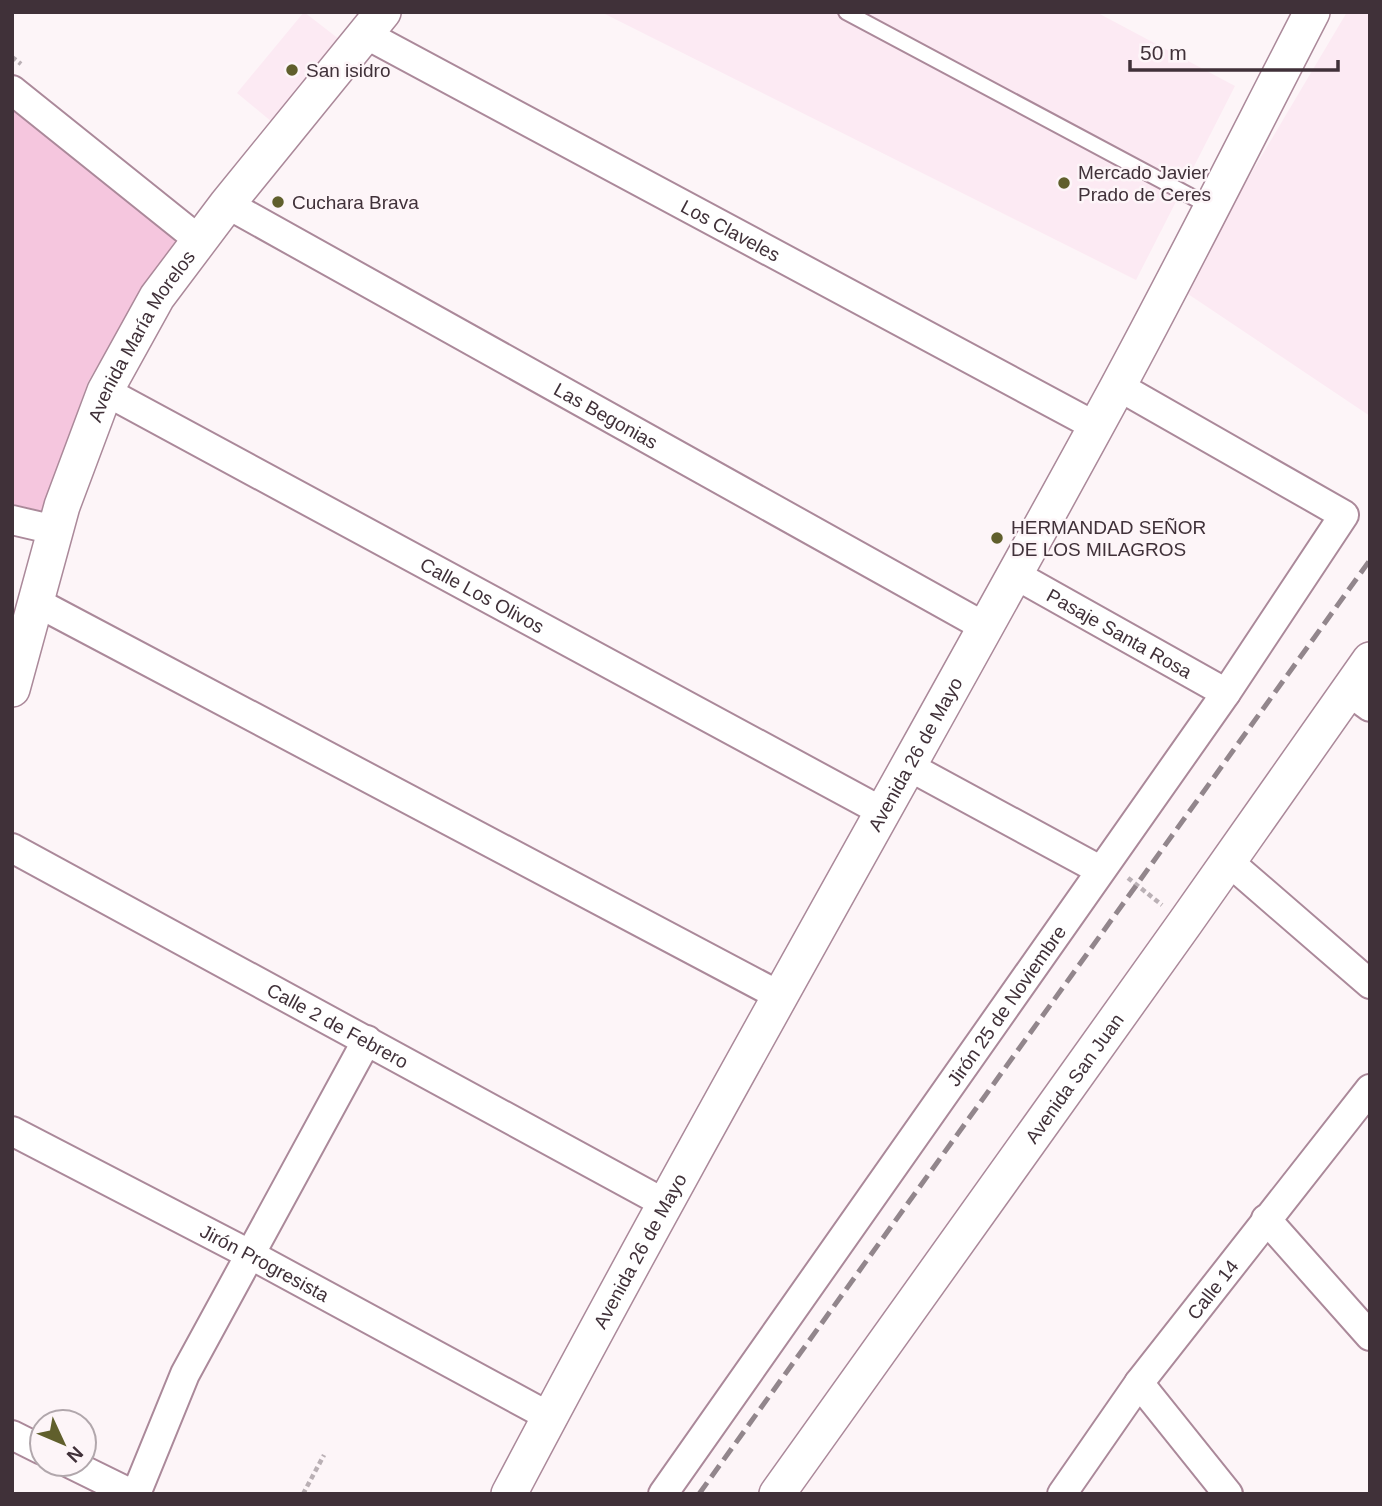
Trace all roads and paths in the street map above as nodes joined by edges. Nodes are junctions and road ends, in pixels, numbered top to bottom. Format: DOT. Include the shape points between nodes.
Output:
graph roads {
  1 [pos="846,12"];
  2 [pos="1312,12"];
  3 [pos="371,20"];
  4 [pos="12,90"];
  5 [pos="227,204"];
  6 [pos="1211,207"];
  7 [pos="199,240"];
  8 [pos="1118,386"];
  9 [pos="105,391"];
  10 [pos="1095,426"];
  11 [pos="12,520"];
  12 [pos="55,530"];
  13 [pos="1014,574"];
  14 [pos="36,602"];
  15 [pos="985,627"];
  16 [pos="1370,660"];
  17 [pos="12,689"];
  18 [pos="1226,693"];
  19 [pos="1359,699"];
  20 [pos="908,766"];
  21 [pos="871,806"];
  22 [pos="12,848"];
  23 [pos="1228,861"];
  24 [pos="1104,866"];
  25 [pos="1185,923"];
  26 [pos="1370,984"];
  27 [pos="780,996"];
  28 [pos="367,1040"];
  29 [pos="1370,1089"];
  30 [pos="12,1131"];
  31 [pos="664,1203"];
  32 [pos="1266,1219"];
  33 [pos="251,1255"];
  34 [pos="1370,1336"];
  35 [pos="1139,1383"];
  36 [pos="550,1417"];
  37 [pos="12,1435"];
  38 [pos="28,1443"];
  39 [pos="324,1455"];
  40 [pos="98,1477"];
  41 [pos="134,1494"];
  42 [pos="303,1494"];
  43 [pos="509,1494"];
  44 [pos="663,1494"];
  45 [pos="777,1494"];
  46 [pos="1062,1494"];
  47 [pos="1228,1494"];
  1 -- 6 [label="lane"];
  2 -- 6 [label="street, Avenida 26 de Mayo"];
  3 -- 5 [label="street, Avenida María Morelos"];
  3 -- 10 [label="street, Los Claveles"];
  4 -- 7 [label="street"];
  5 -- 7 [label="street, Avenida María Morelos"];
  5 -- 15 [label="street, Las Begonias"];
  6 -- 8 [label="street, Avenida 26 de Mayo"];
  7 -- 9 [label="street, Avenida María Morelos" via="157,297"];
  8 -- 10 [label="street, Avenida 26 de Mayo"];
  8 -- 18 [label="street, Jirón 25 de Noviembre" via="1344,515"];
  9 -- 12 [label="street, Avenida María Morelos"];
  9 -- 21 [label="street, Calle Los Olivos"];
  10 -- 13 [label="street, Avenida 26 de Mayo"];
  11 -- 12 [label="street"];
  12 -- 14 [label="street, Avenida María Morelos"];
  13 -- 15 [label="street, Avenida 26 de Mayo"];
  13 -- 18 [label="street, Pasaje Santa Rosa"];
  14 -- 17 [label="street, Avenida María Morelos"];
  14 -- 27 [label="street"];
  15 -- 20 [label="street, Avenida 26 de Mayo"];
  16 -- 19 [label="street, Avenida San Juan"];
  18 -- 24 [label="street, Jirón 25 de Noviembre"];
  19 -- 23 [label="street, Avenida San Juan"];
  20 -- 21 [label="street, Avenida 26 de Mayo"];
  20 -- 24 [label="street"];
  21 -- 27 [label="street, Avenida 26 de Mayo"];
  22 -- 28 [label="street, Calle 2 de Febrero"];
  23 -- 25 [label="street, Avenida San Juan"];
  23 -- 26 [label="street"];
  24 -- 25 [label="path"];
  24 -- 44 [label="street, Jirón 25 de Noviembre"];
  25 -- 45 [label="street, Avenida San Juan"];
  27 -- 31 [label="street, Avenida 26 de Mayo"];
  28 -- 31 [label="street, Calle 2 de Febrero"];
  28 -- 33 [label="street"];
  29 -- 32 [label="street, Calle 14"];
  30 -- 33 [label="street, Jirón Progresista"];
  31 -- 36 [label="street, Avenida 26 de Mayo"];
  32 -- 34 [label="street"];
  32 -- 35 [label="street, Calle 14"];
  33 -- 36 [label="street, Jirón Progresista"];
  33 -- 41 [label="street" via="186,1374"];
  35 -- 46 [label="street, Calle 14"];
  35 -- 47 [label="street"];
  36 -- 43 [label="street, Avenida 26 de Mayo"];
  37 -- 38 [label="street"];
  39 -- 42 [label="path"];
  40 -- 41 [label="street"];
}
